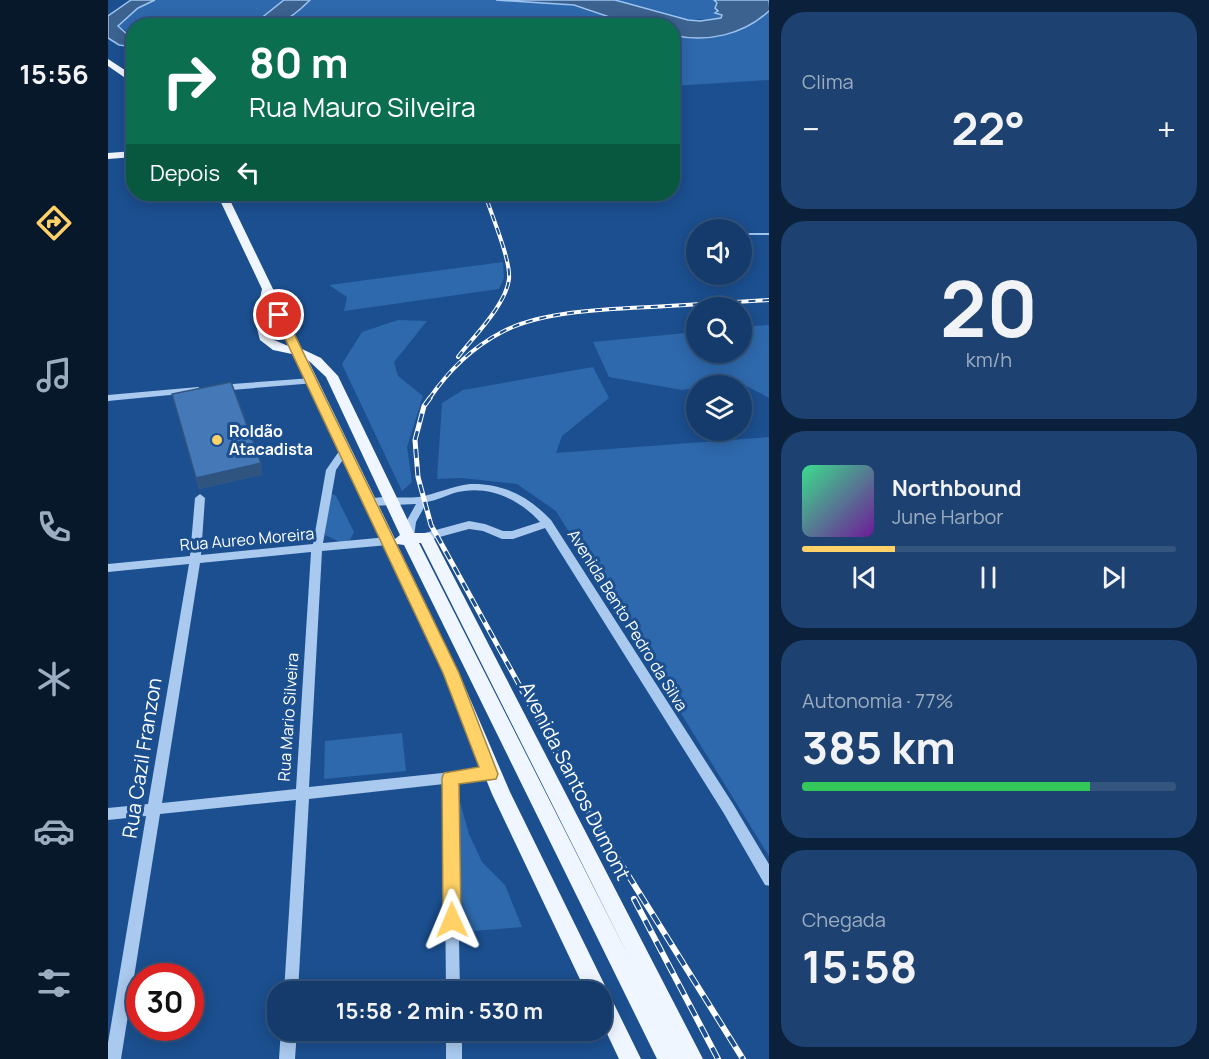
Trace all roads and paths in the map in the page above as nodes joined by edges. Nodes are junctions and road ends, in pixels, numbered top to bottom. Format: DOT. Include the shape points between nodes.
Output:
graph roads {
  1 [pos="108,62"];
  2 [pos="126,75"];
  3 [pos="126,155"];
  4 [pos="108,156"];
  5 [pos="225,201"];
  6 [pos="267,290"];
  7 [pos="297,351"];
  8 [pos="312,381"];
  9 [pos="108,398"];
  10 [pos="345,449"];
  11 [pos="200,498"];
  12 [pos="391,499"];
  13 [pos="424,499"];
  14 [pos="370,502"];
  15 [pos="547,522"];
  16 [pos="417,538"];
  17 [pos="388,542"];
  18 [pos="317,549"];
  19 [pos="195,560"];
  20 [pos="108,568"];
  21 [pos="490,774"];
  22 [pos="450,778"];
  23 [pos="302,795"];
  24 [pos="153,808"];
  25 [pos="108,814"];
  26 [pos="769,878"];
  27 [pos="292,981"];
  28 [pos="453,981"];
  29 [pos="592,981"];
  30 [pos="612,1022"];
  31 [pos="288,1041"];
  32 [pos="454,1041"];
  33 [pos="112,1059"];
  34 [pos="287,1059"];
  35 [pos="454,1059"];
  36 [pos="630,1059"];
  37 [pos="669,1059"];
  38 [pos="692,1059"];
  1 -- 2 [label="main road"];
  3 -- 4 [label="main road"];
  5 -- 6 [label="main road"];
  6 -- 7 [label="main road"];
  6 -- 7 [label="main road" via="261,321 266,340 278,348"];
  7 -- 8 [label="main road"];
  7 -- 12 [label="main road" via="320,361 333,376"];
  8 -- 9 [label="street"];
  8 -- 10 [label="main road"];
  10 -- 14 [label="main road"];
  10 -- 18 [label="street, Rua Mario Silveira" via="331,470"];
  11 -- 19 [label="street, Rua Cazil Franzon"];
  12 -- 13 [label="street, Avenida Bento Pedro da Silva"];
  12 -- 14 [label="street, Avenida Bento Pedro da Silva"];
  12 -- 16 [label="main road"];
  13 -- 15 [label="street, Avenida Bento Pedro da Silva" via="459,489 500,490 533,506"];
  13 -- 16 [label="street" via="411,522"];
  14 -- 17 [label="main road"];
  15 -- 16 [label="street" via="513,535 469,525"];
  15 -- 26 [label="street, Avenida Bento Pedro da Silva"];
  16 -- 17 [label="main road"];
  16 -- 37 [label="main road"];
  16 -- 38 [label="main road, Avenida Santos Dumont"];
  17 -- 18 [label="street, Rua Aureo Moreira"];
  17 -- 21 [label="main road" via="451,673"];
  18 -- 19 [label="street, Rua Aureo Moreira"];
  18 -- 23 [label="street, Rua Mario Silveira"];
  19 -- 20 [label="street, Rua Aureo Moreira"];
  19 -- 24 [label="street, Rua Cazil Franzon"];
  21 -- 22 [label="street"];
  21 -- 29 [label="main road"];
  22 -- 23 [label="street"];
  22 -- 28 [label="street"];
  23 -- 24 [label="street"];
  23 -- 27 [label="street, Rua Mario Silveira"];
  24 -- 25 [label="street"];
  24 -- 33 [label="street, Rua Cazil Franzon"];
  30 -- 36 [label="main road"];
  31 -- 34 [label="street"];
  32 -- 35 [label="street"];
}
